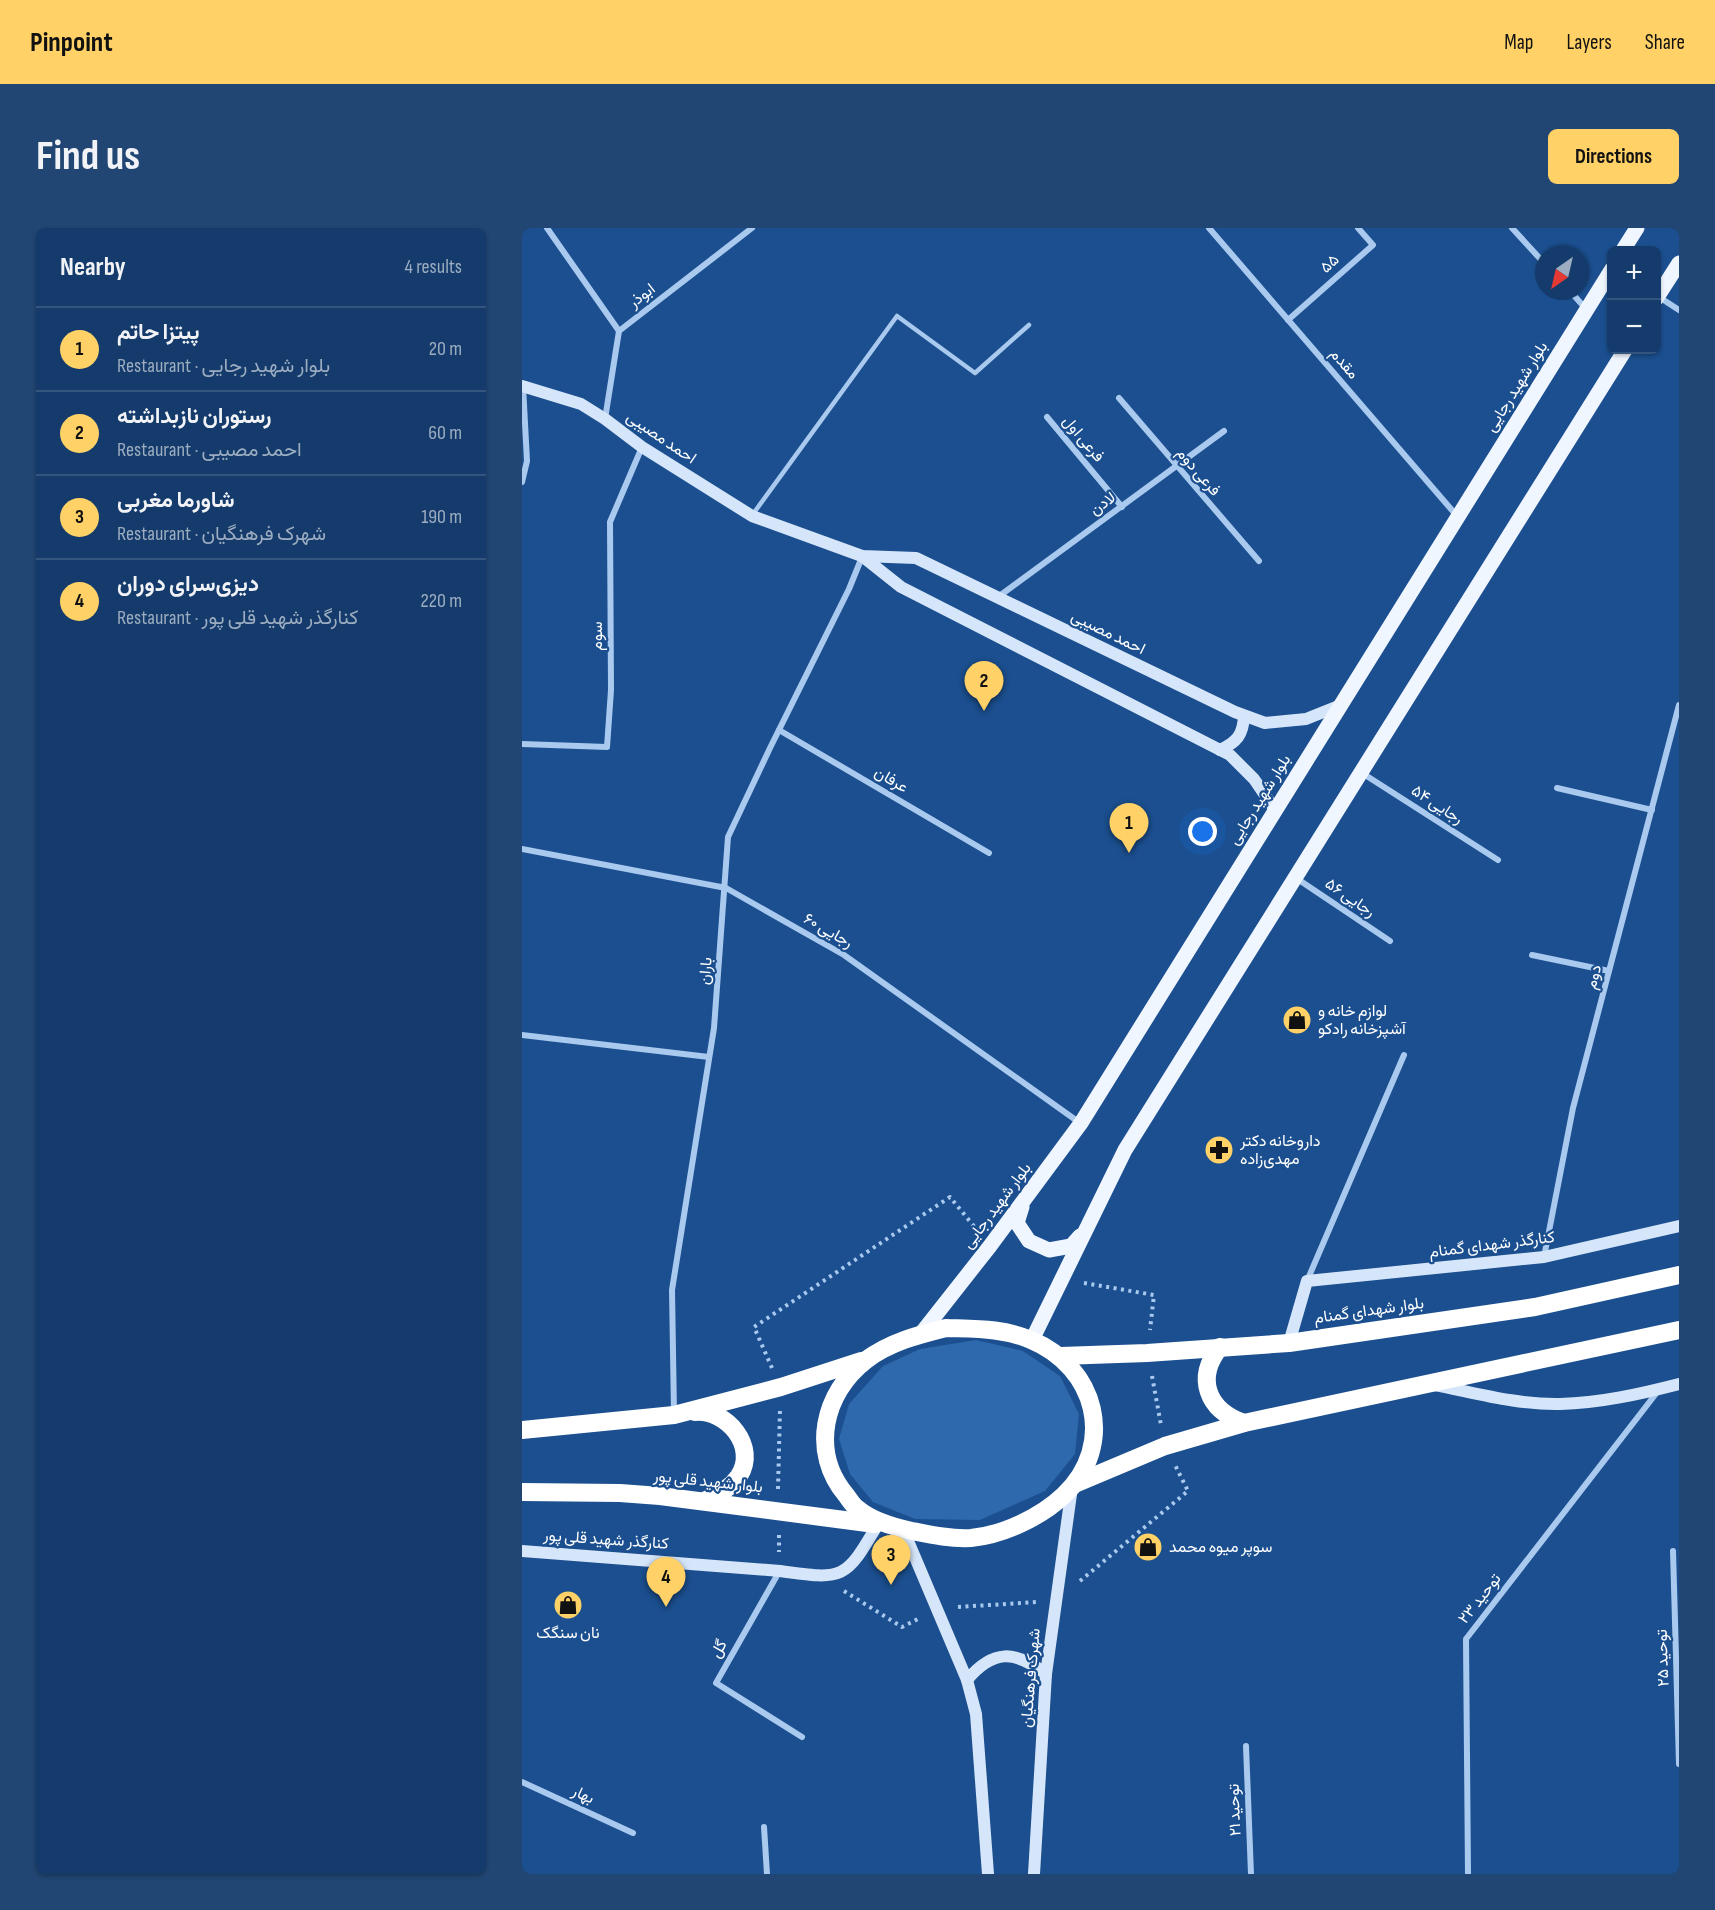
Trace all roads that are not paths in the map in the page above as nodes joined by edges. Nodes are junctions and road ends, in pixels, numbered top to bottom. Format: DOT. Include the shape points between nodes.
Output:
graph roads {
  1 [pos="547,228"];
  2 [pos="752,228"];
  3 [pos="1209,228"];
  4 [pos="1358,228"];
  5 [pos="1512,228"];
  6 [pos="1637,228"];
  7 [pos="1626,246"];
  8 [pos="1535,253"];
  9 [pos="1679,263"];
  10 [pos="1607,276"];
  11 [pos="1661,292"];
  12 [pos="1578,300"];
  13 [pos="1661,300"];
  14 [pos="1587,309"];
  15 [pos="1679,310"];
  16 [pos="1288,320"];
  17 [pos="1029,325"];
  18 [pos="619,331"];
  19 [pos="1622,354"];
  20 [pos="522,386"];
  21 [pos="1119,398"];
  22 [pos="1047,417"];
  23 [pos="605,419"];
  24 [pos="1224,431"];
  25 [pos="642,447"];
  26 [pos="1176,467"];
  27 [pos="522,482"];
  28 [pos="1122,507"];
  29 [pos="752,516"];
  30 [pos="1458,517"];
  31 [pos="862,556"];
  32 [pos="1258,561"];
  33 [pos="997,597"];
  34 [pos="1341,705"];
  35 [pos="1679,705"];
  36 [pos="1244,716"];
  37 [pos="1678,717"];
  38 [pos="779,730"];
  39 [pos="522,744"];
  40 [pos="1220,750"];
  41 [pos="1361,772"];
  42 [pos="1557,788"];
  43 [pos="1275,810"];
  44 [pos="1652,810"];
  45 [pos="522,849"];
  46 [pos="989,853"];
  47 [pos="1498,860"];
  48 [pos="1295,877"];
  49 [pos="726,888"];
  50 [pos="1390,941"];
  51 [pos="1532,955"];
  52 [pos="1609,971"];
  53 [pos="522,1035"];
  54 [pos="1404,1055"];
  55 [pos="709,1057"];
  56 [pos="1081,1123"];
  57 [pos="1023,1201"];
  58 [pos="1679,1226"];
  59 [pos="1086,1229"];
  60 [pos="1544,1257"];
  61 [pos="1679,1275"];
  62 [pos="1306,1281"];
  63 [pos="1679,1330"];
  64 [pos="920,1335"];
  65 [pos="1032,1340"];
  66 [pos="1289,1342"];
  67 [pos="1221,1347"];
  68 [pos="1061,1356"];
  69 [pos="866,1360"];
  70 [pos="1428,1384"];
  71 [pos="1679,1384"];
  72 [pos="1659,1389"];
  73 [pos="677,1414"];
  74 [pos="1244,1423"];
  75 [pos="522,1430"];
  76 [pos="1074,1485"];
  77 [pos="522,1492"];
  78 [pos="704,1501"];
  79 [pos="890,1526"];
  80 [pos="522,1551"];
  81 [pos="1673,1551"];
  82 [pos="780,1570"];
  83 [pos="1046,1674"];
  84 [pos="967,1680"];
  85 [pos="802,1737"];
  86 [pos="1246,1746"];
  87 [pos="1679,1764"];
  88 [pos="522,1782"];
  89 [pos="765,1827"];
  90 [pos="633,1833"];
  91 [pos="767,1874"];
  92 [pos="988,1874"];
  93 [pos="1034,1874"];
  94 [pos="1251,1874"];
  95 [pos="1468,1874"];
  1 -- 18 [label="street"];
  2 -- 18 [label="street, ابوذر"];
  3 -- 16 [label="street, مقدم"];
  4 -- 16 [label="street, ۵۵" via="1373,245"];
  5 -- 8 [label="street"];
  6 -- 7 [label="main road"];
  9 -- 11 [label="main road"];
  10 -- 14 [label="main road, بلوار شهید رجایی"];
  12 -- 14 [label="street"];
  13 -- 15 [label="street"];
  14 -- 30 [label="main road, بلوار شهید رجایی"];
  16 -- 30 [label="street, مقدم"];
  17 -- 29 [label="lane" via="975,373 897,316"];
  18 -- 23 [label="street"];
  19 -- 41 [label="main road"];
  20 -- 23 [label="street, احمد مصیبی" via="581,404"];
  20 -- 27 [label="street" via="527,461"];
  21 -- 26 [label="street, فرعی دوم"];
  22 -- 28 [label="street, فرعی اول"];
  23 -- 25 [label="street, احمد مصیبی"];
  24 -- 26 [label="street, لادن"];
  25 -- 29 [label="street, احمد مصیبی"];
  25 -- 39 [label="street, سوم" via="610,522 611,690 607,747"];
  26 -- 28 [label="street, لادن"];
  26 -- 32 [label="street, فرعی دوم"];
  28 -- 33 [label="street, لادن"];
  29 -- 31 [label="street, احمد مصیبی"];
  30 -- 34 [label="main road, بلوار شهید رجایی"];
  31 -- 33 [label="street, احمد مصیبی" via="916,558"];
  31 -- 38 [label="street, باران"];
  31 -- 40 [label="street, احمد مصیبی" via="901,587"];
  33 -- 36 [label="street, احمد مصیبی"];
  34 -- 36 [label="street, احمد مصیبی" via="1306,719 1265,723"];
  34 -- 43 [label="main road, بلوار شهید رجایی"];
  35 -- 37 [label="street, دوم"];
  36 -- 40 [label="street" via="1238,739"];
  37 -- 44 [label="street, دوم"];
  38 -- 46 [label="street, عرفان"];
  38 -- 49 [label="street, باران" via="728,837"];
  40 -- 43 [label="street, احمد مصیبی" via="1244,767"];
  41 -- 47 [label="street, رجایی ۵۴"];
  41 -- 48 [label="main road"];
  42 -- 44 [label="street"];
  43 -- 56 [label="main road, بلوار شهید رجایی"];
  44 -- 52 [label="street, دوم"];
  45 -- 49 [label="street, رجایی ۶۰"];
  48 -- 50 [label="street, رجایی ۵۶"];
  48 -- 59 [label="main road" via="1125,1150"];
  49 -- 55 [label="street, باران"];
  49 -- 56 [label="street, رجایی ۶۰" via="844,955"];
  51 -- 52 [label="street"];
  52 -- 60 [label="street, دوم" via="1573,1108"];
  53 -- 55 [label="street"];
  54 -- 62 [label="street"];
  55 -- 73 [label="street, باران" via="672,1290"];
  56 -- 57 [label="main road, بلوار شهید رجایی"];
  57 -- 59 [label="main road" via="1017,1223 1029,1241 1049,1250 1071,1246"];
  57 -- 64 [label="main road, بلوار شهید رجایی"];
  58 -- 60 [label="street, کنارگذر شهدای گمنام"];
  59 -- 65 [label="main road"];
  60 -- 62 [label="street, کنارگذر شهدای گمنام"];
  61 -- 66 [label="highway, بلوار شهدای گمنام" via="1535,1307"];
  62 -- 66 [label="street"];
  63 -- 70 [label="highway"];
  64 -- 65 [label="highway" via="946,1328 1003,1330"];
  64 -- 69 [label="highway" via="892,1344"];
  65 -- 68 [label="highway"];
  66 -- 67 [label="highway, بلوار شهدای گمنام"];
  67 -- 68 [label="highway, بلوار شهدای گمنام"];
  67 -- 74 [label="highway" via="1208,1368 1209,1392 1222,1412"];
  68 -- 76 [label="highway" via="1083,1383 1094,1416 1092,1452"];
  69 -- 73 [label="highway"];
  69 -- 79 [label="highway" via="842,1383 827,1414 825,1449 836,1483 858,1509"];
  70 -- 72 [label="street" via="1559,1404 1613,1399"];
  70 -- 74 [label="highway"];
  71 -- 72 [label="street"];
  72 -- 95 [label="street, توحید ۲۳" via="1466,1639"];
  73 -- 75 [label="highway"];
  73 -- 78 [label="highway" via="705,1411 724,1419 739,1435 746,1455 740,1474 728,1489"];
  74 -- 76 [label="highway" via="1165,1446"];
  76 -- 79 [label="highway, بلوار شهید قلی پور" via="1053,1506 1027,1522 972,1538"];
  76 -- 83 [label="street, شهرک فرهنگیان"];
  77 -- 78 [label="highway, بلوار شهید قلی پور" via="620,1493"];
  78 -- 79 [label="highway, بلوار شهید قلی پور"];
  79 -- 82 [label="street, کنارگذر شهید قلی پور" via="838,1574 820,1577"];
  79 -- 84 [label="street"];
  80 -- 82 [label="street, کنارگذر شهید قلی پور"];
  81 -- 87 [label="street, توحید ۲۵"];
  82 -- 85 [label="street, گل" via="716,1683"];
  83 -- 84 [label="street" via="1011,1655 991,1659"];
  83 -- 93 [label="street, شهرک فرهنگیان"];
  84 -- 92 [label="street" via="976,1714"];
  86 -- 94 [label="street, توحید ۲۱"];
  88 -- 90 [label="street, بهار"];
  89 -- 91 [label="street"];
}
